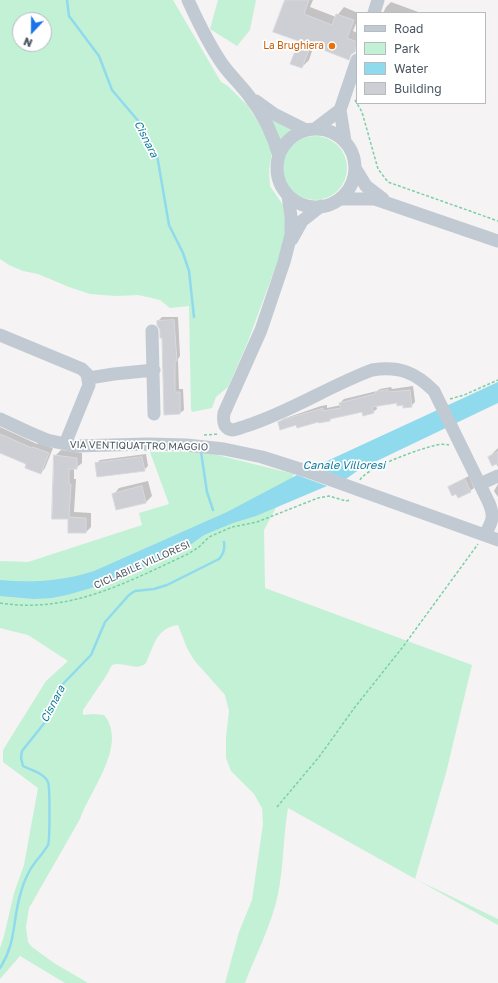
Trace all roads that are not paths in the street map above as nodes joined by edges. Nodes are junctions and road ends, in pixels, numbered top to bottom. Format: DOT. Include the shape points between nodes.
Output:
graph roads {
  1 [pos="188,0"];
  2 [pos="378,0"];
  3 [pos="374,12"];
  4 [pos="356,63"];
  5 [pos="250,97"];
  6 [pos="340,110"];
  7 [pos="311,129"];
  8 [pos="345,141"];
  9 [pos="279,156"];
  10 [pos="355,168"];
  11 [pos="288,194"];
  12 [pos="340,199"];
  13 [pos="389,203"];
  14 [pos="321,206"];
  15 [pos="498,241"];
  16 [pos="289,244"];
  17 [pos="152,331"];
  18 [pos="0,335"];
  19 [pos="154,370"];
  20 [pos="89,378"];
  21 [pos="154,414"];
  22 [pos="0,418"];
  23 [pos="65,444"];
  24 [pos="498,476"];
  25 [pos="480,484"];
  26 [pos="496,515"];
  27 [pos="485,535"];
  28 [pos="498,540"];
  1 -- 5 [label="street" via="223,64"];
  2 -- 3 [label="street"];
  4 -- 6 [label="street"];
  5 -- 7 [label="street" via="274,114"];
  5 -- 9 [label="street" via="271,132"];
  6 -- 7 [label="street"];
  6 -- 8 [label="street"];
  7 -- 8 [label="street" via="334,133"];
  7 -- 9 [label="street" via="286,142"];
  8 -- 10 [label="street" via="352,153"];
  9 -- 11 [label="street" via="278,176"];
  10 -- 12 [label="street" via="353,182"];
  10 -- 13 [label="street" via="366,186"];
  11 -- 14 [label="street" via="307,206"];
  11 -- 16 [label="street" via="291,227"];
  12 -- 13 [label="street" via="366,198"];
  12 -- 14 [label="street"];
  13 -- 15 [label="street"];
  14 -- 16 [label="street" via="302,221"];
  16 -- 25 [label="street" via="261,330 224,413 225,426 234,430 258,422 363,374 382,368 400,370 418,377 434,392"];
  17 -- 19 [label="street"];
  18 -- 20 [label="street" via="82,369"];
  19 -- 20 [label="street"];
  19 -- 21 [label="street"];
  20 -- 23 [label="street" via="89,385"];
  22 -- 23 [label="street, VIA VENTIQUATTRO MAGGIO" via="47,440"];
  23 -- 27 [label="street, VIA VENTIQUATTRO MAGGIO" via="206,447 262,457"];
  24 -- 25 [label="street"];
  25 -- 26 [label="street"];
  26 -- 27 [label="street"];
  27 -- 28 [label="street, VIA VENTIQUATTRO MAGGIO"];
}
